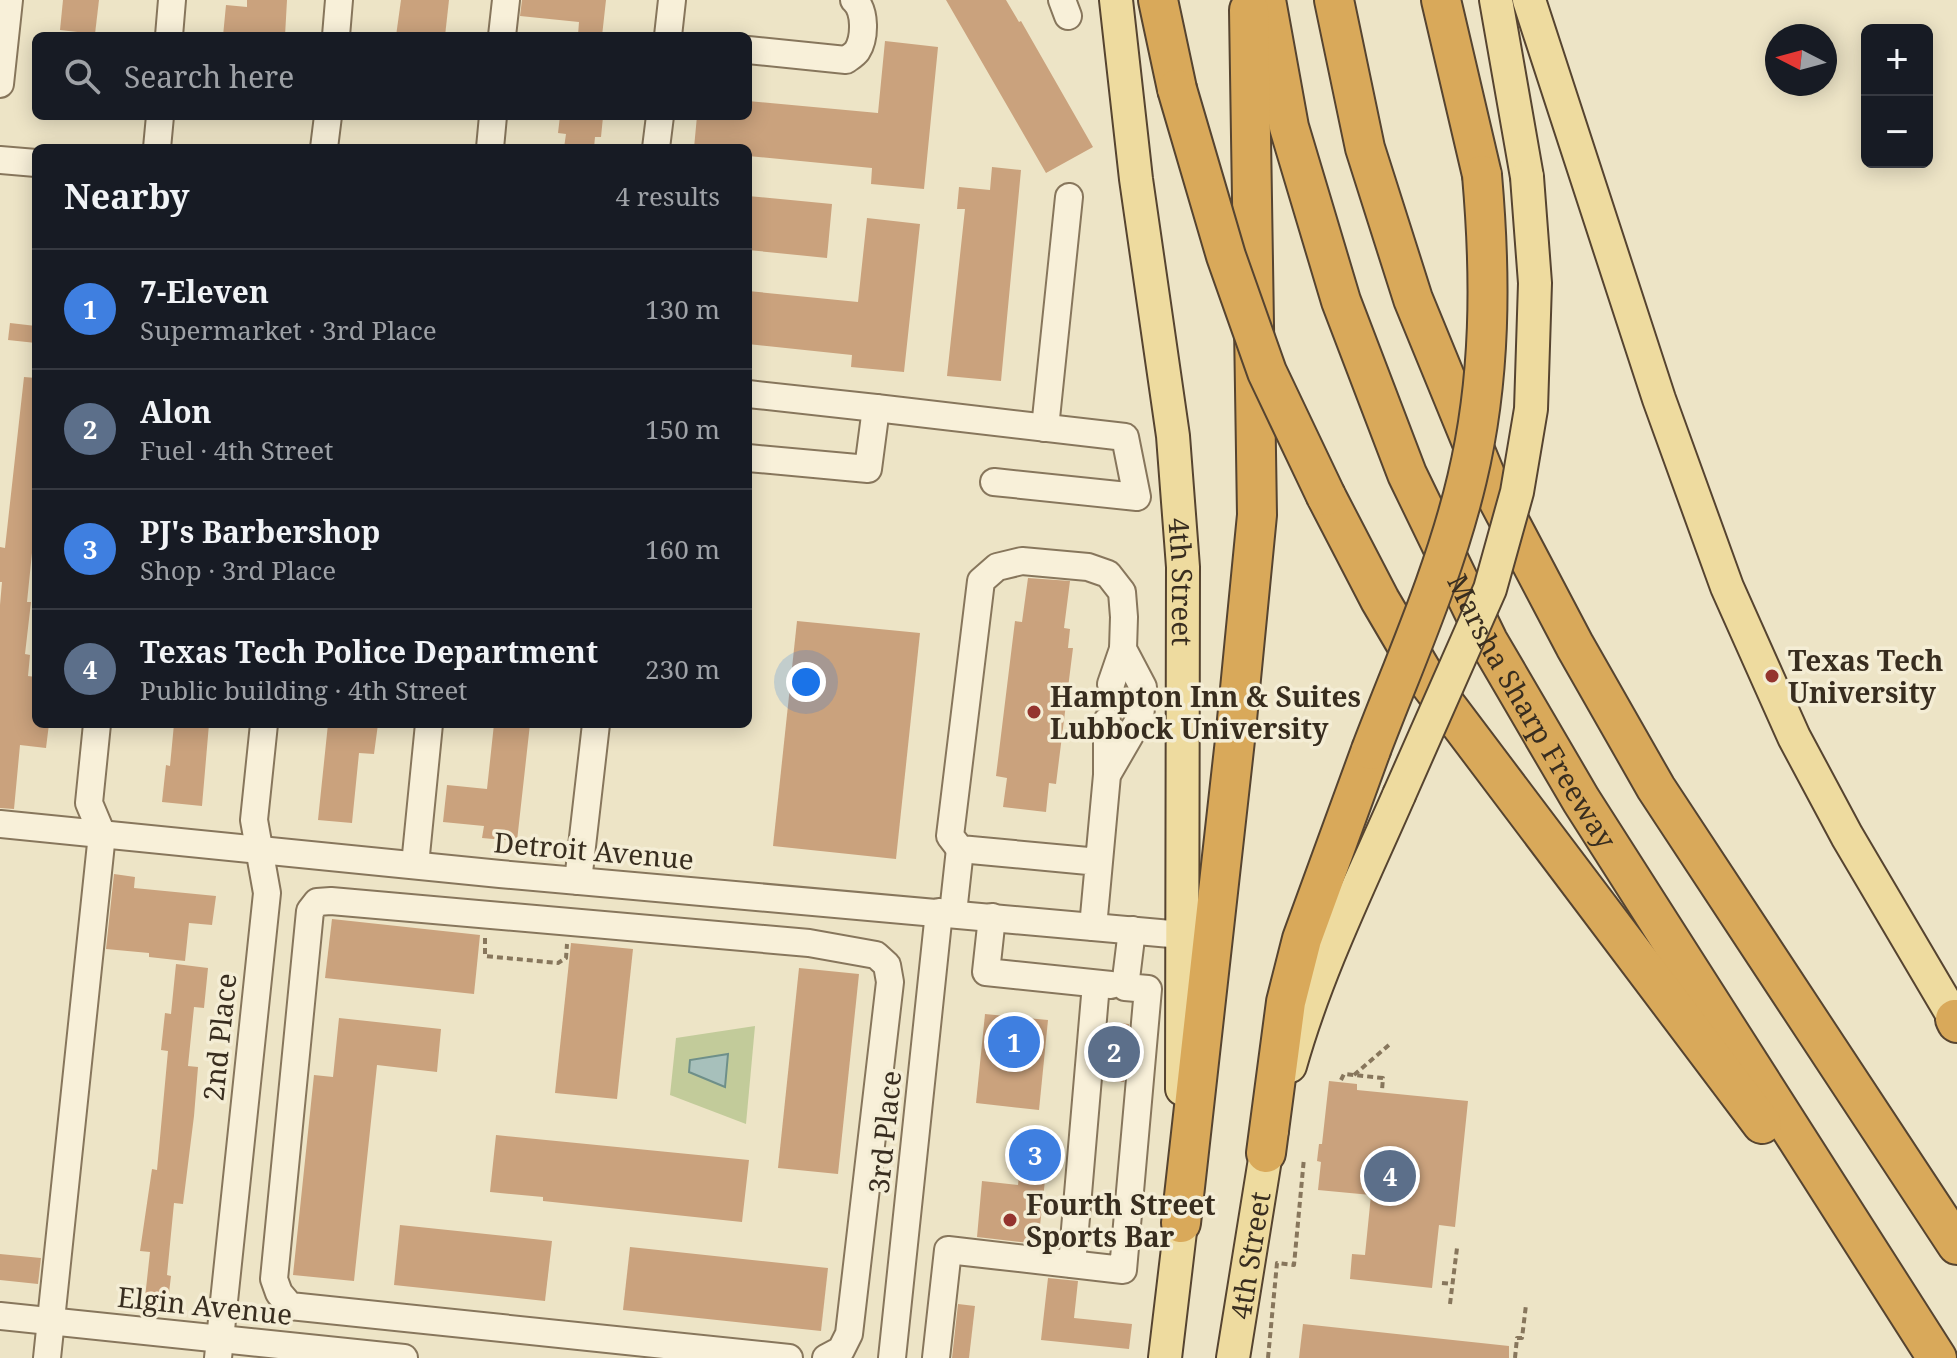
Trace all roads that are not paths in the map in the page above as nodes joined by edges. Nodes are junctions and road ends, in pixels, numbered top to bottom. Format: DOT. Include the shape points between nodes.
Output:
graph roads {
  1 [pos="9,0"];
  2 [pos="172,0"];
  3 [pos="339,0"];
  4 [pos="506,0"];
  5 [pos="672,0"];
  6 [pos="854,0"];
  7 [pos="1116,0"];
  8 [pos="1158,0"];
  9 [pos="1248,0"];
  10 [pos="1266,0"];
  11 [pos="1334,0"];
  12 [pos="1441,0"];
  13 [pos="1496,0"];
  14 [pos="1529,0"];
  15 [pos="169,32"];
  16 [pos="336,32"];
  17 [pos="502,32"];
  18 [pos="668,32"];
  19 [pos="752,50"];
  20 [pos="0,84"];
  21 [pos="160,120"];
  22 [pos="328,120"];
  23 [pos="493,120"];
  24 [pos="660,120"];
  25 [pos="157,144"];
  26 [pos="324,144"];
  27 [pos="490,144"];
  28 [pos="656,144"];
  29 [pos="0,160"];
  30 [pos="32,163"];
  31 [pos="1069,197"];
  32 [pos="752,394"];
  33 [pos="876,408"];
  34 [pos="1045,428"];
  35 [pos="752,458"];
  36 [pos="994,482"];
  37 [pos="1123,649"];
  38 [pos="1111,684"];
  39 [pos="1107,721"];
  40 [pos="97,728"];
  41 [pos="264,728"];
  42 [pos="429,728"];
  43 [pos="596,728"];
  44 [pos="1107,775"];
  45 [pos="0,824"];
  46 [pos="102,834"];
  47 [pos="960,849"];
  48 [pos="259,850"];
  49 [pos="1099,862"];
  50 [pos="415,865"];
  51 [pos="500,874"];
  52 [pos="578,881"];
  53 [pos="648,887"];
  54 [pos="812,901"];
  55 [pos="946,913"];
  56 [pos="492,915"];
  57 [pos="992,917"];
  58 [pos="1093,927"];
  59 [pos="643,928"];
  60 [pos="1132,930"];
  61 [pos="1182,935"];
  62 [pos="809,943"];
  63 [pos="1096,984"];
  64 [pos="1125,987"];
  65 [pos="256,994"];
  66 [pos="302,997"];
  67 [pos="1952,1005"];
  68 [pos="1266,1153"];
  69 [pos="1181,1223"];
  70 [pos="1957,1245"];
  71 [pos="1072,1264"];
  72 [pos="348,1312"];
  73 [pos="0,1316"];
  74 [pos="51,1321"];
  75 [pos="219,1348"];
  76 [pos="343,1352"];
  77 [pos="1934,1352"];
  78 [pos="391,1357"];
  79 [pos="47,1358"];
  80 [pos="789,1358"];
  81 [pos="826,1358"];
  82 [pos="892,1358"];
  83 [pos="936,1358"];
  84 [pos="1165,1358"];
  85 [pos="1233,1358"];
  1 -- 20 [label="street"];
  2 -- 15 [label="street"];
  3 -- 16 [label="street"];
  4 -- 17 [label="street"];
  5 -- 18 [label="street"];
  6 -- 19 [label="street" via="864,17 857,51 846,60"];
  7 -- 61 [label="main road, 4th Street" via="1173,436 1182,553"];
  8 -- 77 [label="highway, bridge" via="1177,89 1267,372 1380,600 1427,680 1496,774"];
  9 -- 69 [label="highway" via="1257,515"];
  10 -- 77 [label="highway, Marsha Sharp Freeway" via="1289,127 1341,301 1407,474 1488,641 1581,800"];
  11 -- 70 [label="highway" via="1365,148 1413,299 1486,477 1656,788"];
  12 -- 68 [label="highway, bridge" via="1482,175 1488,240 1487,362 1467,479 1441,569 1302,939 1286,1002"];
  13 -- 68 [label="main road, 4th Street, bridge" via="1527,177 1535,283 1531,409 1517,492 1490,589 1298,1036"];
  14 -- 67 [label="main road" via="1659,399 1727,587 1794,737 1847,836"];
  21 -- 25 [label="street"];
  22 -- 26 [label="street"];
  23 -- 27 [label="street"];
  24 -- 28 [label="street"];
  29 -- 30 [label="street"];
  31 -- 34 [label="street"];
  32 -- 33 [label="street"];
  33 -- 34 [label="street"];
  33 -- 35 [label="street" via="868,469"];
  34 -- 36 [label="street" via="1125,437 1137,497"];
  37 -- 38 [label="street"];
  37 -- 44 [label="street" via="1143,687 1140,718"];
  37 -- 47 [label="street, 3rd Place" via="1122,592 1108,574 1022,561 997,567 981,581 950,836"];
  39 -- 44 [label="street"];
  40 -- 46 [label="street" via="89,803"];
  41 -- 48 [label="street, 2nd Place" via="254,820"];
  42 -- 50 [label="street"];
  43 -- 52 [label="street"];
  44 -- 49 [label="street"];
  45 -- 46 [label="street, Detroit Avenue"];
  46 -- 48 [label="street, Detroit Avenue"];
  46 -- 74 [label="street"];
  47 -- 49 [label="street"];
  47 -- 55 [label="street, 3rd Place"];
  48 -- 50 [label="street, Detroit Avenue"];
  48 -- 65 [label="street, 2nd Place" via="267,893"];
  49 -- 58 [label="street"];
  50 -- 51 [label="street, Detroit Avenue"];
  51 -- 52 [label="street, Detroit Avenue"];
  51 -- 56 [label="street"];
  52 -- 53 [label="street, Detroit Avenue"];
  53 -- 54 [label="street, Detroit Avenue"];
  53 -- 59 [label="street"];
  54 -- 55 [label="street, Detroit Avenue"];
  54 -- 62 [label="street"];
  55 -- 57 [label="street, Detroit Avenue"];
  55 -- 82 [label="street, 3rd Place"];
  56 -- 59 [label="street"];
  56 -- 66 [label="street" via="317,902 310,911"];
  57 -- 58 [label="street, Detroit Avenue"];
  57 -- 63 [label="street" via="986,972"];
  58 -- 60 [label="street, Detroit Avenue"];
  59 -- 62 [label="street"];
  60 -- 61 [label="street, Detroit Avenue"];
  60 -- 64 [label="street"];
  61 -- 69 [label="main road, 4th Street"];
  62 -- 81 [label="street" via="876,955 887,965 890,982 849,1334 841,1350"];
  63 -- 64 [label="street"];
  63 -- 71 [label="street"];
  64 -- 71 [label="street" via="1148,989 1123,1270"];
  65 -- 66 [label="street"];
  65 -- 75 [label="street, 2nd Place"];
  66 -- 72 [label="street" via="274,1279 290,1306"];
  68 -- 85 [label="main road, 4th Street"];
  69 -- 84 [label="main road, 4th Street"];
  71 -- 83 [label="street" via="948,1250"];
  72 -- 76 [label="street"];
  72 -- 80 [label="street"];
  73 -- 74 [label="street, Elgin Avenue"];
  74 -- 75 [label="street, Elgin Avenue"];
  74 -- 79 [label="street"];
  75 -- 76 [label="street, Elgin Avenue"];
  76 -- 78 [label="street, Elgin Avenue"];
}
